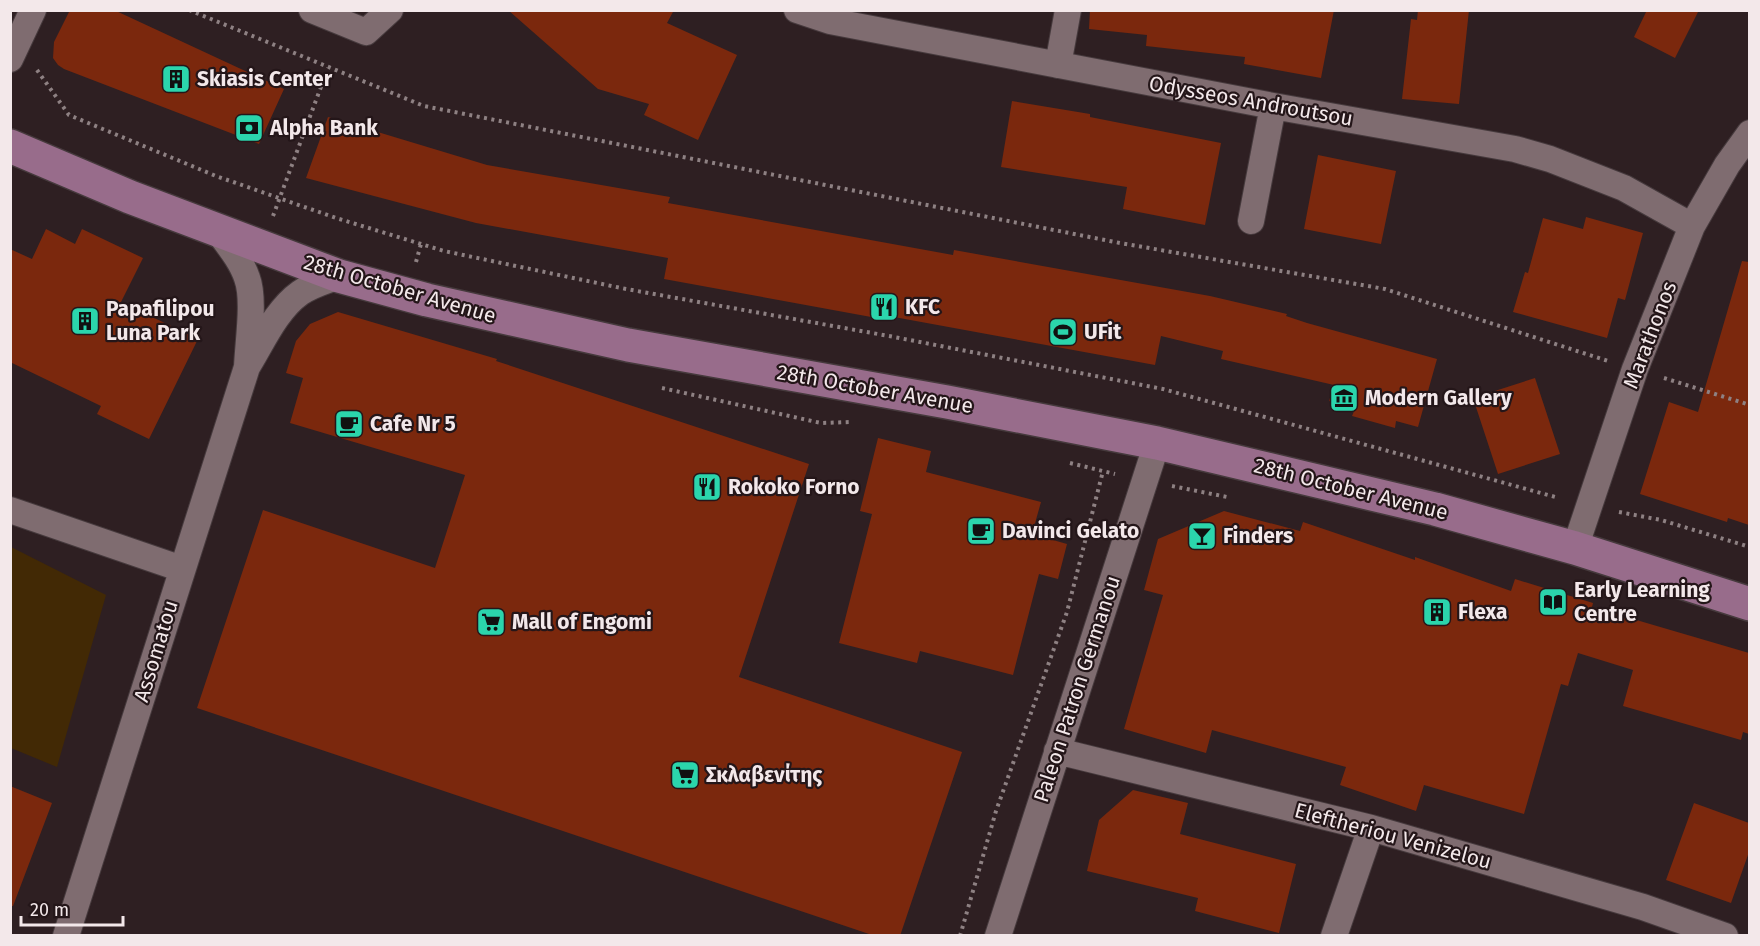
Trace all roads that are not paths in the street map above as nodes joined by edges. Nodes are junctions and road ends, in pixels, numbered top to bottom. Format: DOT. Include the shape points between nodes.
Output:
graph roads {
  1 [pos="33,10"];
  2 [pos="312,10"];
  3 [pos="390,10"];
  4 [pos="797,10"];
  5 [pos="1068,10"];
  6 [pos="11,57"];
  7 [pos="1058,65"];
  8 [pos="1273,106"];
  9 [pos="1749,133"];
  10 [pos="10,146"];
  11 [pos="1251,221"];
  12 [pos="1692,226"];
  13 [pos="217,230"];
  14 [pos="339,276"];
  15 [pos="248,367"];
  16 [pos="1157,443"];
  17 [pos="10,510"];
  18 [pos="1575,548"];
  19 [pos="182,569"];
  20 [pos="1749,604"];
  21 [pos="1057,751"];
  22 [pos="1371,828"];
  23 [pos="66,936"];
  24 [pos="998,936"];
  25 [pos="1334,936"];
  26 [pos="1725,936"];
  1 -- 6 [label="street"];
  2 -- 3 [label="street" via="366,32"];
  4 -- 7 [label="street, Odysseos Androutsou" via="830,21"];
  5 -- 7 [label="street"];
  7 -- 8 [label="street, Odysseos Androutsou"];
  8 -- 11 [label="street"];
  8 -- 12 [label="street, Odysseos Androutsou" via="1515,149 1550,159 1624,188"];
  9 -- 12 [label="street, Marathonos"];
  10 -- 13 [label="main road, 28th October Avenue"];
  12 -- 18 [label="street, Marathonos" via="1635,369"];
  13 -- 14 [label="main road, 28th October Avenue"];
  13 -- 15 [label="street, Assomatou" via="248,280"];
  14 -- 15 [label="street, Assomatou" via="290,300"];
  14 -- 16 [label="main road, 28th October Avenue" via="496,317 628,345"];
  15 -- 19 [label="street, Assomatou"];
  16 -- 18 [label="main road, 28th October Avenue" via="1435,508"];
  16 -- 21 [label="street, Paleon Patron Germanou"];
  17 -- 19 [label="street"];
  18 -- 20 [label="main road, 28th October Avenue"];
  19 -- 23 [label="street, Assomatou"];
  21 -- 22 [label="street, Eleftheriou Venizelou"];
  21 -- 24 [label="street, Paleon Patron Germanou"];
  22 -- 25 [label="street"];
  22 -- 26 [label="street, Eleftheriou Venizelou" via="1643,907"];
}
